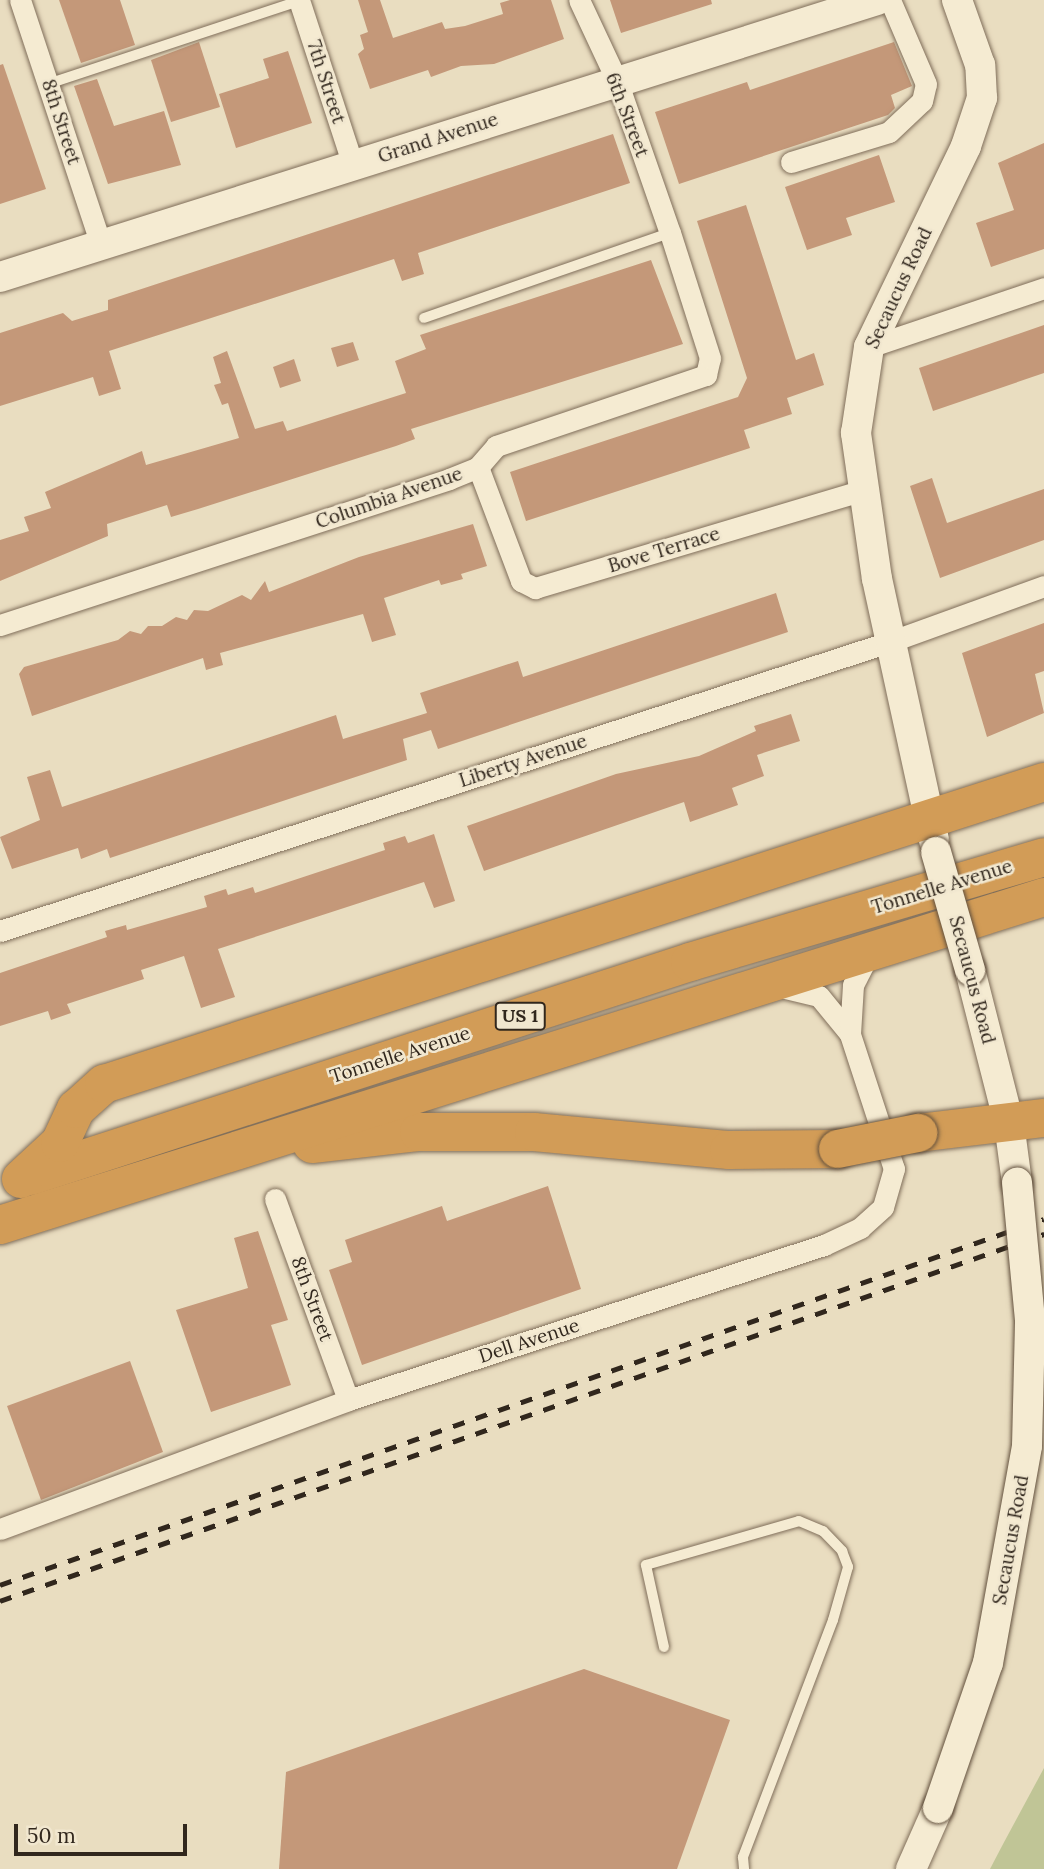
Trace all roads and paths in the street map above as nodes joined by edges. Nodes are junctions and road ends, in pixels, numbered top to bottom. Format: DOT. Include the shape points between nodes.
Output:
graph roads {
  1 [pos="20,0"];
  2 [pos="299,0"];
  3 [pos="579,0"];
  4 [pos="877,0"];
  5 [pos="890,0"];
  6 [pos="957,0"];
  7 [pos="617,81"];
  8 [pos="48,84"];
  9 [pos="791,162"];
  10 [pos="353,165"];
  11 [pos="670,233"];
  12 [pos="101,245"];
  13 [pos="0,277"];
  14 [pos="1044,288"];
  15 [pos="424,318"];
  16 [pos="869,347"];
  17 [pos="478,467"];
  18 [pos="860,491"];
  19 [pos="1044,586"];
  20 [pos="0,625"];
  21 [pos="892,641"];
  22 [pos="1044,782"];
  23 [pos="932,834"];
  24 [pos="1044,857"];
  25 [pos="1044,897"];
  26 [pos="0,931"];
  27 [pos="871,950"];
  28 [pos="750,986"];
  29 [pos="850,1034"];
  30 [pos="1026,1121"];
  31 [pos="223,1153"];
  32 [pos="11,1183"];
  33 [pos="275,1199"];
  34 [pos="0,1225"];
  35 [pos="348,1400"];
  36 [pos="0,1529"];
  37 [pos="664,1647"];
  38 [pos="744,1869"];
  39 [pos="911,1869"];
  1 -- 8 [label="street, 8th Street"];
  2 -- 8 [label="lane"];
  2 -- 10 [label="street, 7th Street"];
  3 -- 7 [label="street, 6th Street"];
  4 -- 7 [label="main road, Grand Avenue"];
  5 -- 9 [label="street" via="926,85 922,101 889,132"];
  6 -- 16 [label="main road, Secaucus Road" via="980,65 982,98 966,146"];
  7 -- 10 [label="main road, Grand Avenue"];
  7 -- 11 [label="street, 6th Street"];
  8 -- 12 [label="street, 8th Street"];
  10 -- 12 [label="main road, Grand Avenue"];
  11 -- 15 [label="lane"];
  11 -- 17 [label="street, Columbia Avenue" via="710,358 706,375 496,446"];
  12 -- 13 [label="main road, Grand Avenue"];
  14 -- 16 [label="street"];
  16 -- 18 [label="main road, Secaucus Road" via="856,433"];
  17 -- 18 [label="street, Bove Terrace" via="521,581 535,588"];
  17 -- 20 [label="street, Columbia Avenue"];
  18 -- 21 [label="main road, Secaucus Road"];
  19 -- 21 [label="street, Liberty Avenue"];
  21 -- 23 [label="main road, Secaucus Road"];
  21 -- 26 [label="street, Liberty Avenue"];
  22 -- 23 [label="highway"];
  23 -- 30 [label="main road, Secaucus Road, bridge" via="970,970"];
  23 -- 32 [label="highway" via="104,1084 76,1109 60,1143"];
  24 -- 32 [label="highway, Tonnelle Avenue / US 1" via="690,962"];
  25 -- 27 [label="highway, Tonnelle Avenue / US 1"];
  27 -- 28 [label="highway, Tonnelle Avenue / US 1"];
  27 -- 29 [label="street, Dell Avenue" via="853,985"];
  28 -- 29 [label="street, Dell Avenue" via="789,987 819,996"];
  28 -- 31 [label="highway, Tonnelle Avenue / US 1"];
  29 -- 35 [label="street, Dell Avenue" via="894,1169 883,1207 860,1228 824,1245"];
  30 -- 31 [label="highway, bridge" via="792,1153 534,1132 419,1132"];
  30 -- 39 [label="main road, Secaucus Road, bridge" via="1017,1183 1030,1320 1027,1446 988,1663 938,1808"];
  31 -- 34 [label="highway, Tonnelle Avenue / US 1"];
  33 -- 35 [label="street, 8th Street"];
  35 -- 36 [label="street, Dell Avenue"];
  37 -- 38 [label="lane" via="646,1565 799,1521 823,1531 842,1551 848,1567 833,1620 743,1857"];
}
